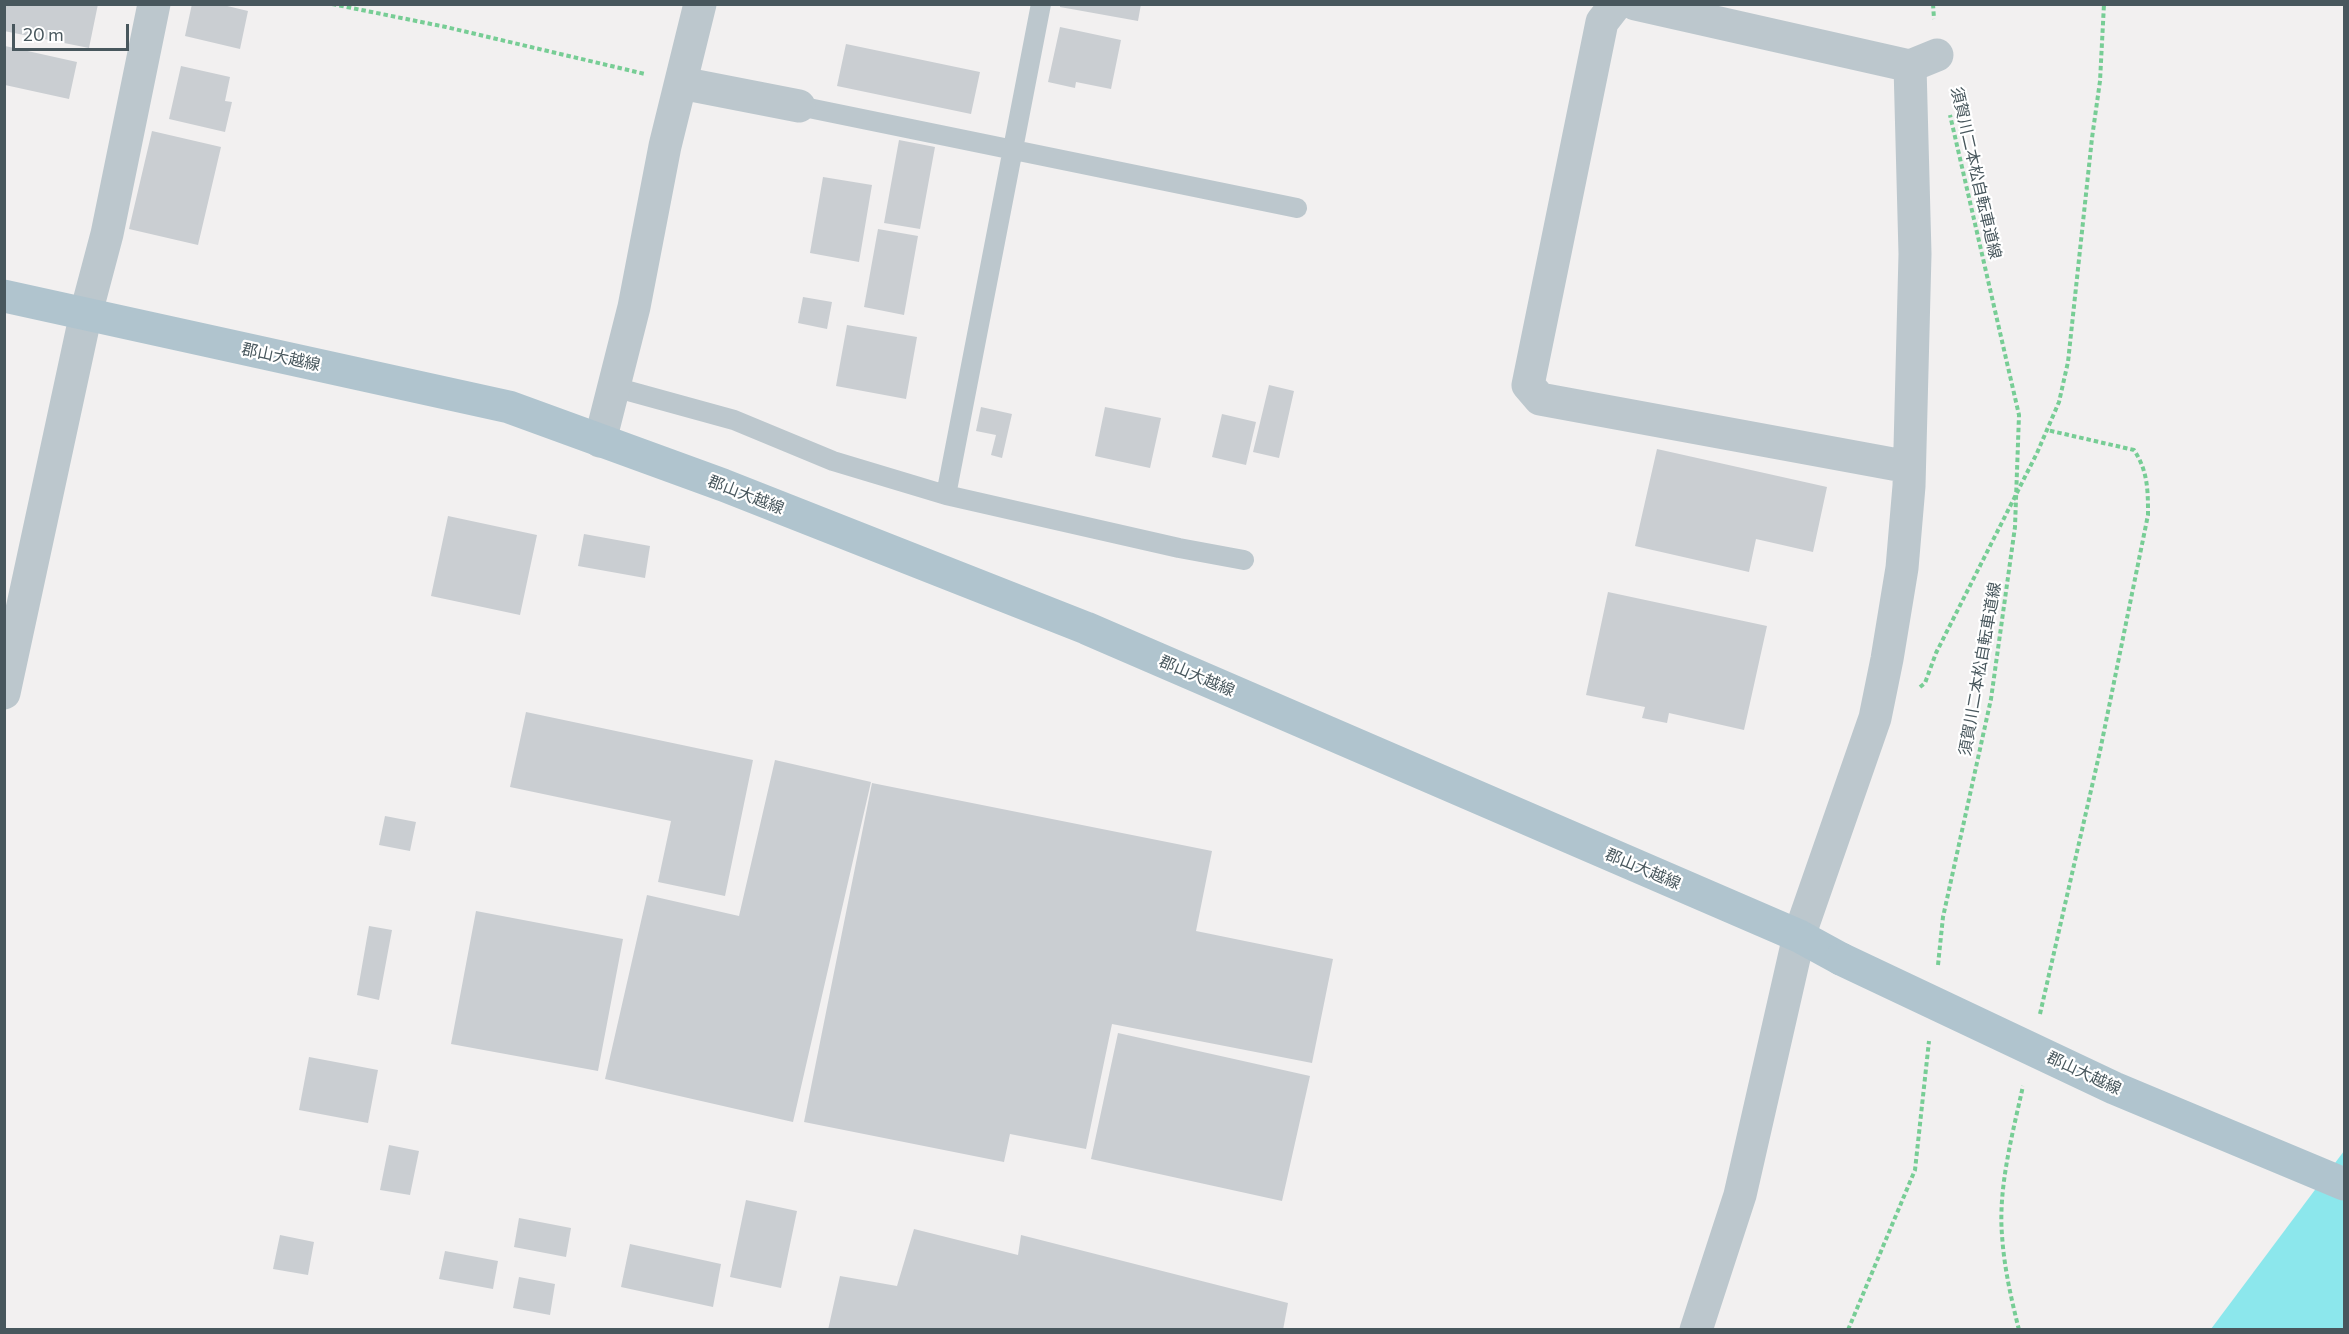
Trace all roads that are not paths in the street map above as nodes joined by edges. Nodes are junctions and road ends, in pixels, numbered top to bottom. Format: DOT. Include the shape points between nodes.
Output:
graph roads {
  1 [pos="154,4"];
  2 [pos="700,4"];
  3 [pos="1041,4"];
  4 [pos="1616,4"];
  5 [pos="1635,4"];
  6 [pos="681,83"];
  7 [pos="799,106"];
  8 [pos="1013,150"];
  9 [pos="1297,208"];
  10 [pos="4,296"];
  11 [pos="86,313"];
  12 [pos="614,387"];
  13 [pos="600,441"];
  14 [pos="1909,467"];
  15 [pos="946,495"];
  16 [pos="1245,560"];
  17 [pos="9,654"];
  18 [pos="4,693"];
  19 [pos="1799,936"];
  20 [pos="2344,1184"];
  21 [pos="1696,1329"];
  1 -- 11 [label="street" via="107,234"];
  2 -- 6 [label="street"];
  3 -- 8 [label="lane"];
  4 -- 14 [label="street" via="1602,22 1528,385 1540,399"];
  5 -- 14 [label="street" via="1924,61"];
  6 -- 7 [label="street"];
  6 -- 12 [label="street"];
  7 -- 8 [label="lane"];
  8 -- 9 [label="lane"];
  8 -- 15 [label="lane"];
  10 -- 11 [label="main road, 郡山大越線"];
  11 -- 13 [label="main road, 郡山大越線" via="510,407"];
  11 -- 17 [label="street"];
  12 -- 13 [label="street"];
  12 -- 15 [label="lane" via="734,420 833,460"];
  13 -- 19 [label="main road, 郡山大越線" via="723,485 1086,628"];
  14 -- 19 [label="street" via="1902,568 1875,718"];
  15 -- 16 [label="lane"];
  17 -- 18 [label="street"];
  19 -- 20 [label="main road, 郡山大越線, bridge" via="2114,1088"];
  19 -- 21 [label="street" via="1740,1195"];
}
